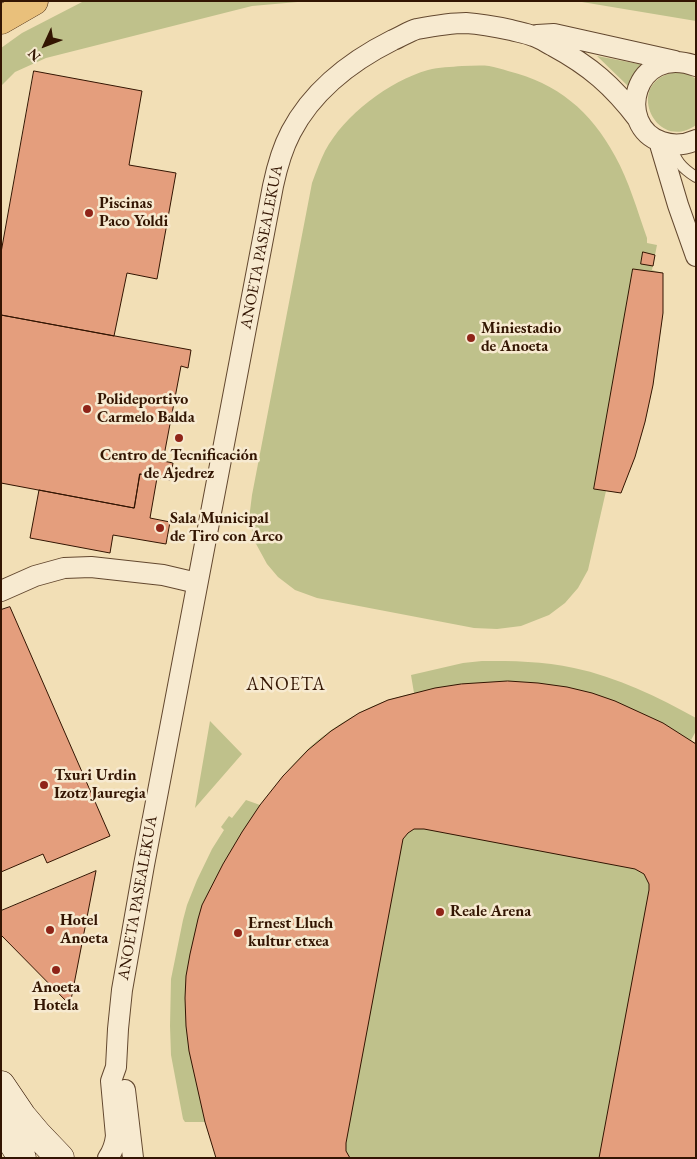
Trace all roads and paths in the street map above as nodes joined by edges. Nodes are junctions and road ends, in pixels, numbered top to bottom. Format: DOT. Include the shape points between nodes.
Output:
graph roads {
  1 [pos="34,1"];
  2 [pos="1,20"];
  3 [pos="532,35"];
  4 [pos="686,64"];
  5 [pos="638,120"];
  6 [pos="696,140"];
  7 [pos="664,143"];
  8 [pos="696,177"];
  9 [pos="696,256"];
  10 [pos="197,583"];
  11 [pos="1,591"];
  12 [pos="116,1068"];
  13 [pos="1,1085"];
  14 [pos="1,1124"];
  15 [pos="22,1158"];
  16 [pos="60,1158"];
  17 [pos="108,1158"];
  18 [pos="133,1158"];
  1 -- 2 [label="highway"];
  3 -- 4 [label="street, ANOETA PASEALEKUA" via="554,34"];
  3 -- 5 [label="street, ANOETA PASEALEKUA" via="591,69 626,103"];
  3 -- 10 [label="street, ANOETA PASEALEKUA" via="466,23 415,30 375,49 340,73 299,118 281,155 273,186"];
  4 -- 5 [label="street" via="666,62 642,80 635,99"];
  5 -- 7 [label="street, ANOETA PASEALEKUA" via="650,136"];
  6 -- 7 [label="street" via="679,145"];
  7 -- 8 [label="lane" via="683,169"];
  7 -- 9 [label="street" via="678,205"];
  10 -- 11 [label="street" via="163,575 91,567 64,568"];
  10 -- 12 [label="street, ANOETA PASEALEKUA" via="122,990"];
  12 -- 17 [label="street, ANOETA PASEALEKUA" via="111,1081 116,1136"];
  12 -- 18 [label="street, ANOETA PASEALEKUA" via="124,1080"];
  13 -- 16 [label="main road" via="22,1116"];
  14 -- 15 [label="main road"];
}
